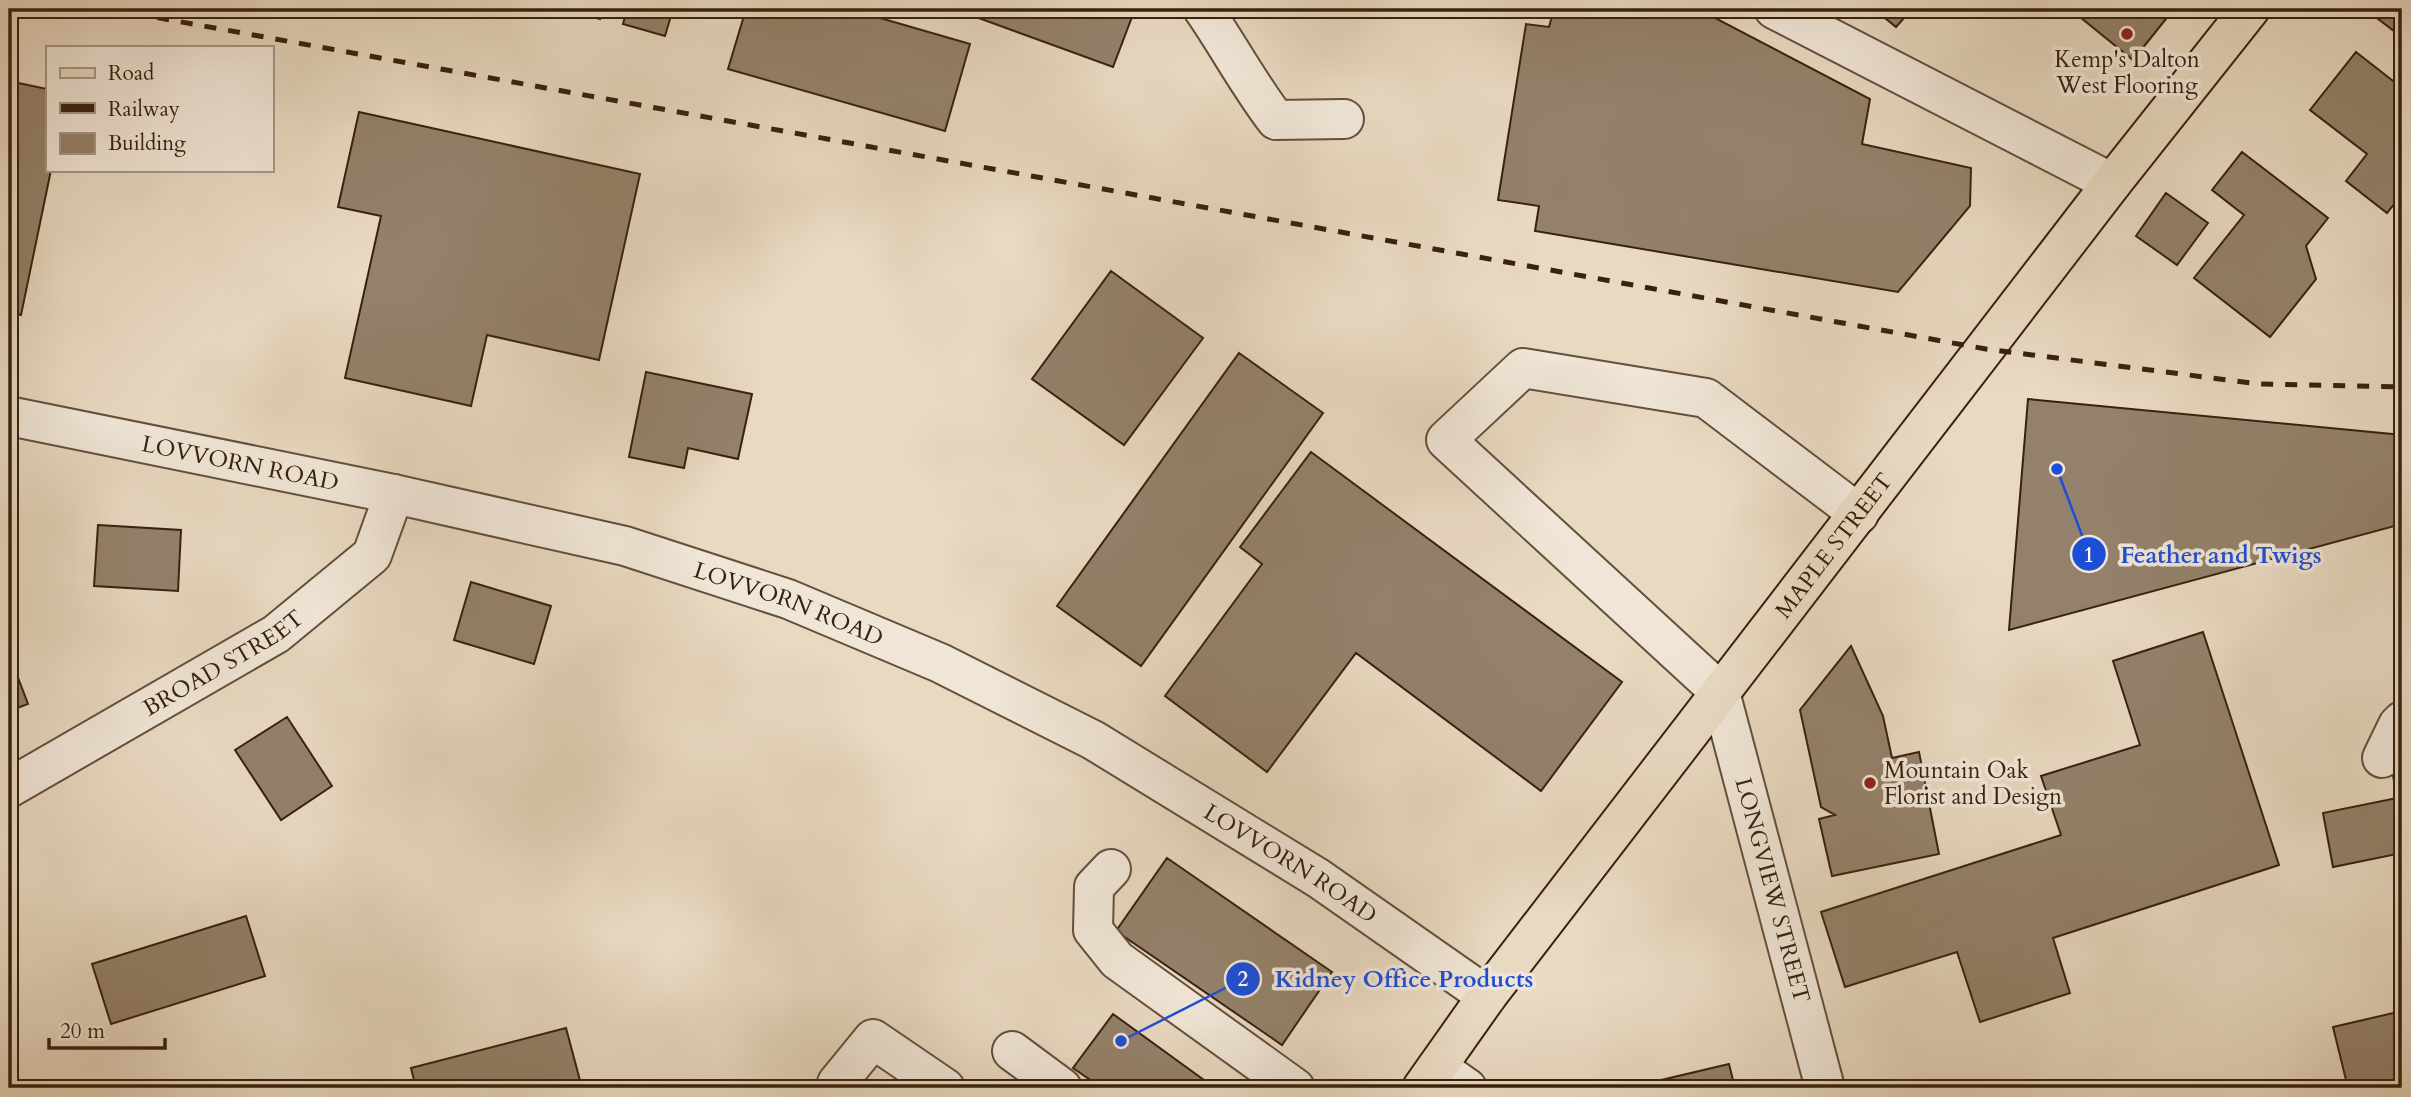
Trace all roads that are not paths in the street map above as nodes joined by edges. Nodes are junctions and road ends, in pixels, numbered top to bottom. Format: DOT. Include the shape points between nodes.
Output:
graph roads {
  1 [pos="1203,9"];
  2 [pos="2250,9"];
  3 [pos="1791,13"];
  4 [pos="1343,120"];
  5 [pos="2112,183"];
  6 [pos="9,416"];
  7 [pos="394,494"];
  8 [pos="1859,514"];
  9 [pos="1720,692"];
  10 [pos="2402,721"];
  11 [pos="2382,758"];
  12 [pos="9,788"];
  13 [pos="1111,869"];
  14 [pos="1486,996"];
  15 [pos="1012,1051"];
  16 [pos="1442,1081"];
  17 [pos="844,1088"];
  18 [pos="945,1088"];
  19 [pos="1062,1088"];
  20 [pos="1295,1088"];
  21 [pos="1825,1088"];
  1 -- 4 [label="street" via="1276,120"];
  2 -- 5 [label="main road, MAPLE STREET"];
  3 -- 5 [label="street"];
  5 -- 8 [label="main road, MAPLE STREET"];
  6 -- 7 [label="street, LOVVORN ROAD"];
  7 -- 12 [label="street, BROAD STREET" via="372,555 275,634"];
  7 -- 14 [label="street, LOVVORN ROAD" via="625,546 788,599 940,663 1116,754 1318,878"];
  8 -- 9 [label="main road, MAPLE STREET"];
  8 -- 9 [label="street" via="1706,398 1523,368 1446,440"];
  9 -- 14 [label="main road, MAPLE STREET"];
  9 -- 21 [label="street, LONGVIEW STREET"];
  10 -- 11 [label="street"];
  13 -- 20 [label="street" via="1094,887 1093,930 1117,960"];
  14 -- 16 [label="main road, MAPLE STREET"];
  15 -- 19 [label="street"];
  17 -- 18 [label="street" via="837,1083 873,1039"];
}
